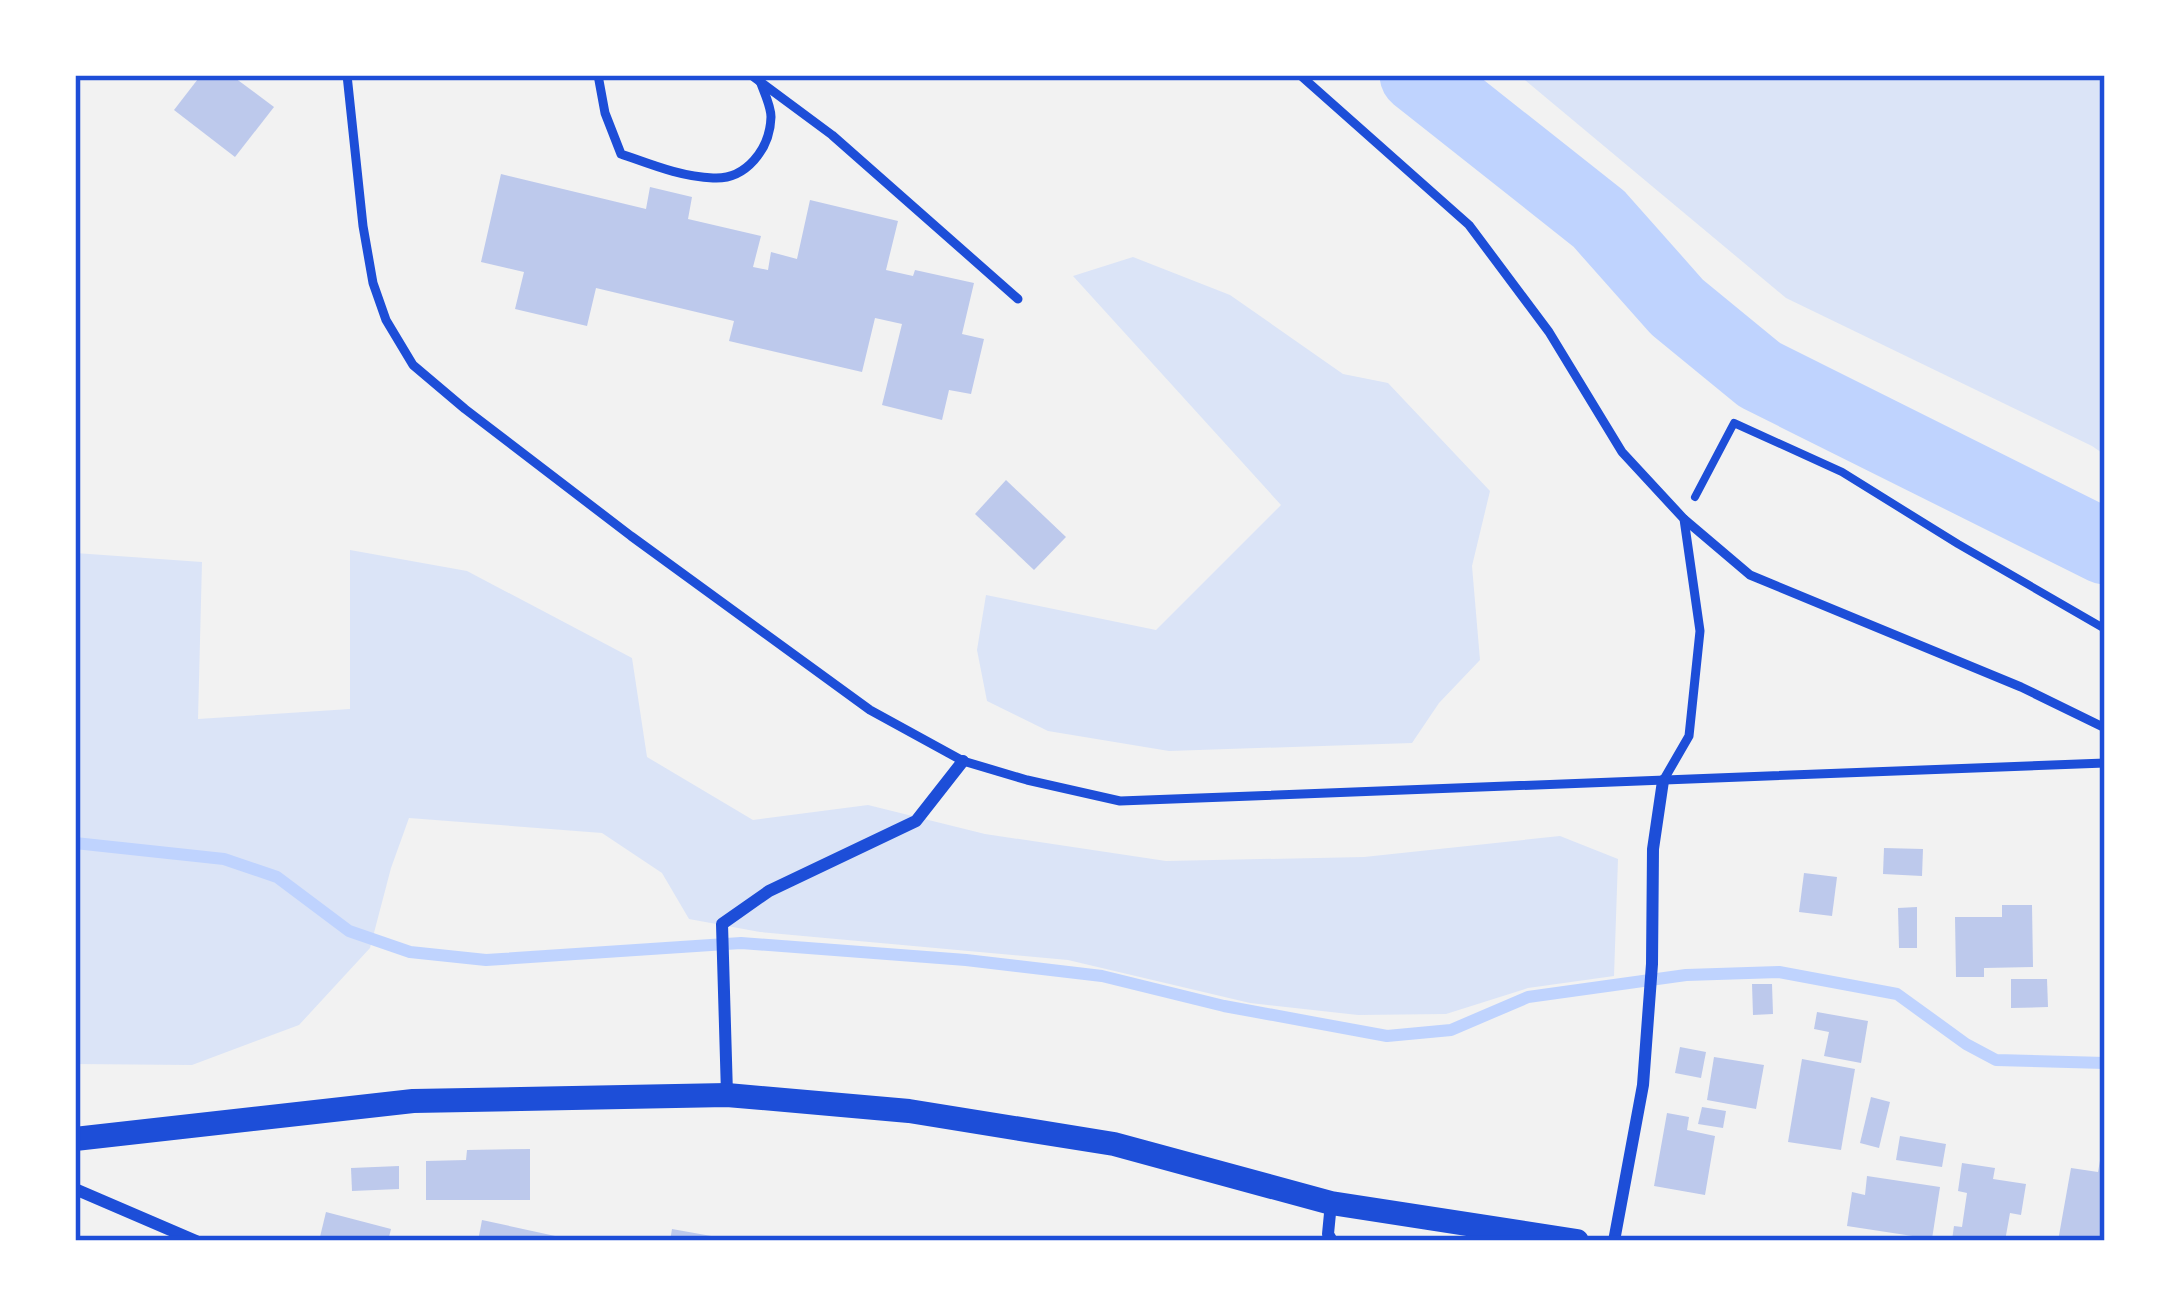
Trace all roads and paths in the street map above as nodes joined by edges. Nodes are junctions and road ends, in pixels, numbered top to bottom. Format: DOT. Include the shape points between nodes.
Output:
graph roads {
  1 [pos="346,75"];
  2 [pos="598,75"];
  3 [pos="1300,75"];
  4 [pos="756,78"];
  5 [pos="1018,299"];
  6 [pos="1684,519"];
  7 [pos="2105,628"];
  8 [pos="2105,728"];
  9 [pos="963,760"];
  10 [pos="2105,763"];
  11 [pos="1663,781"];
  12 [pos="727,1094"];
  13 [pos="75,1139"];
  14 [pos="75,1189"];
  15 [pos="1331,1203"];
  16 [pos="196,1241"];
  17 [pos="1332,1241"];
  18 [pos="1577,1241"];
  19 [pos="1614,1241"];
  1 -- 9 [label="lane" via="373,283 413,364 870,710"];
  2 -- 4 [label="lane" via="621,154 718,179 751,167 765,145 771,114"];
  3 -- 6 [label="lane" via="1469,225 1550,332 1622,452"];
  4 -- 5 [label="lane"];
  6 -- 7 [label="path" via="1734,423 1842,472"];
  6 -- 8 [label="lane" via="1750,575"];
  6 -- 11 [label="lane" via="1700,631 1689,736"];
  9 -- 11 [label="lane" via="1120,801"];
  9 -- 12 [label="street" via="916,821 769,891 722,924"];
  10 -- 11 [label="lane"];
  11 -- 19 [label="street" via="1643,1085"];
  12 -- 13 [label="main road" via="412,1101"];
  12 -- 15 [label="main road" via="909,1111 1114,1144"];
  14 -- 16 [label="street"];
  15 -- 17 [label="street"];
  15 -- 18 [label="main road"];
}
